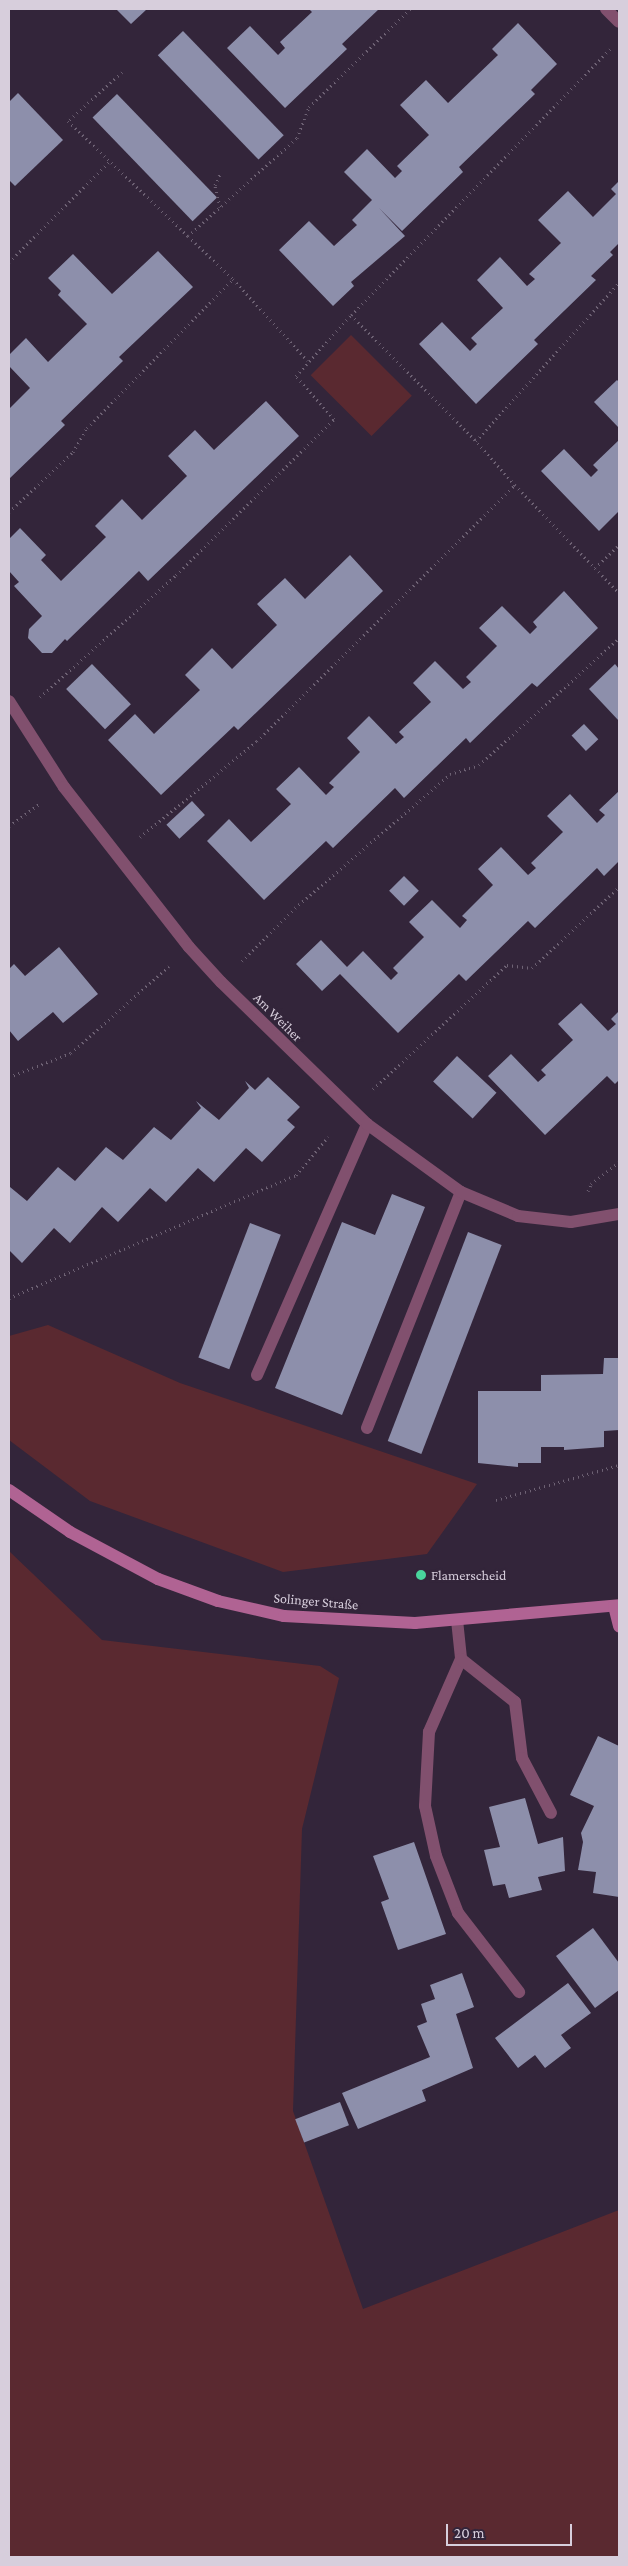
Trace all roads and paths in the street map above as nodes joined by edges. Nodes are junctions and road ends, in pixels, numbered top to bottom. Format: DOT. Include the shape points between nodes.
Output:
graph roads {
  1 [pos="410,9"];
  2 [pos="606,9"];
  3 [pos="619,22"];
  4 [pos="612,46"];
  5 [pos="122,72"];
  6 [pos="110,161"];
  7 [pos="221,172"];
  8 [pos="220,207"];
  9 [pos="188,236"];
  10 [pos="9,262"];
  11 [pos="234,279"];
  12 [pos="619,283"];
  13 [pos="351,315"];
  14 [pos="307,360"];
  15 [pos="476,441"];
  16 [pos="515,485"];
  17 [pos="9,512"];
  18 [pos="619,544"];
  19 [pos="596,568"];
  20 [pos="619,593"];
  21 [pos="619,638"];
  22 [pos="9,701"];
  23 [pos="18,716"];
  24 [pos="64,787"];
  25 [pos="9,826"];
  26 [pos="116,856"];
  27 [pos="619,887"];
  28 [pos="190,947"];
  29 [pos="221,982"];
  30 [pos="9,1077"];
  31 [pos="351,1110"];
  32 [pos="367,1124"];
  33 [pos="461,1192"];
  34 [pos="619,1214"];
  35 [pos="9,1298"];
  36 [pos="256,1375"];
  37 [pos="367,1428"];
  38 [pos="619,1465"];
  39 [pos="9,1490"];
  40 [pos="496,1500"];
  41 [pos="617,1605"];
  42 [pos="457,1620"];
  43 [pos="619,1626"];
  44 [pos="461,1659"];
  45 [pos="550,1813"];
  46 [pos="519,1992"];
  1 -- 8 [label="path" via="309,107 297,138"];
  2 -- 3 [label="street"];
  4 -- 13 [label="path"];
  5 -- 6 [label="path" via="68,121"];
  6 -- 9 [label="path"];
  6 -- 10 [label="path"];
  7 -- 8 [label="path" via="215,185"];
  8 -- 9 [label="path"];
  9 -- 11 [label="path"];
  11 -- 14 [label="path"];
  11 -- 17 [label="path" via="87,428 73,452"];
  12 -- 15 [label="path"];
  13 -- 14 [label="path"];
  13 -- 15 [label="path"];
  14 -- 23 [label="path" via="296,376 334,419 176,575"];
  15 -- 16 [label="path"];
  16 -- 19 [label="path"];
  16 -- 26 [label="path" via="257,741"];
  18 -- 19 [label="path"];
  19 -- 20 [label="path"];
  21 -- 29 [label="path" via="479,765 450,774 295,908"];
  22 -- 23 [label="street, Am Weiher"];
  23 -- 24 [label="street, Am Weiher"];
  24 -- 25 [label="path"];
  24 -- 26 [label="street, Am Weiher"];
  26 -- 28 [label="street, Am Weiher"];
  27 -- 31 [label="path" via="532,968 507,965"];
  28 -- 29 [label="street, Am Weiher"];
  28 -- 30 [label="path" via="71,1053"];
  29 -- 31 [label="street, Am Weiher"];
  31 -- 32 [label="street, Am Weiher"];
  31 -- 35 [label="path" via="296,1175"];
  32 -- 33 [label="street, Am Weiher"];
  32 -- 36 [label="street"];
  33 -- 34 [label="street, Am Weiher" via="518,1216 571,1222"];
  33 -- 37 [label="street"];
  38 -- 40 [label="path"];
  39 -- 42 [label="main road, Solinger Straße" via="70,1532 158,1579 218,1601 284,1616 415,1623"];
  41 -- 42 [label="main road, Solinger Straße"];
  41 -- 43 [label="main road"];
  42 -- 44 [label="street"];
  44 -- 45 [label="street" via="515,1702 522,1758"];
  44 -- 46 [label="street" via="429,1732 425,1806 436,1856 458,1913"];
}
